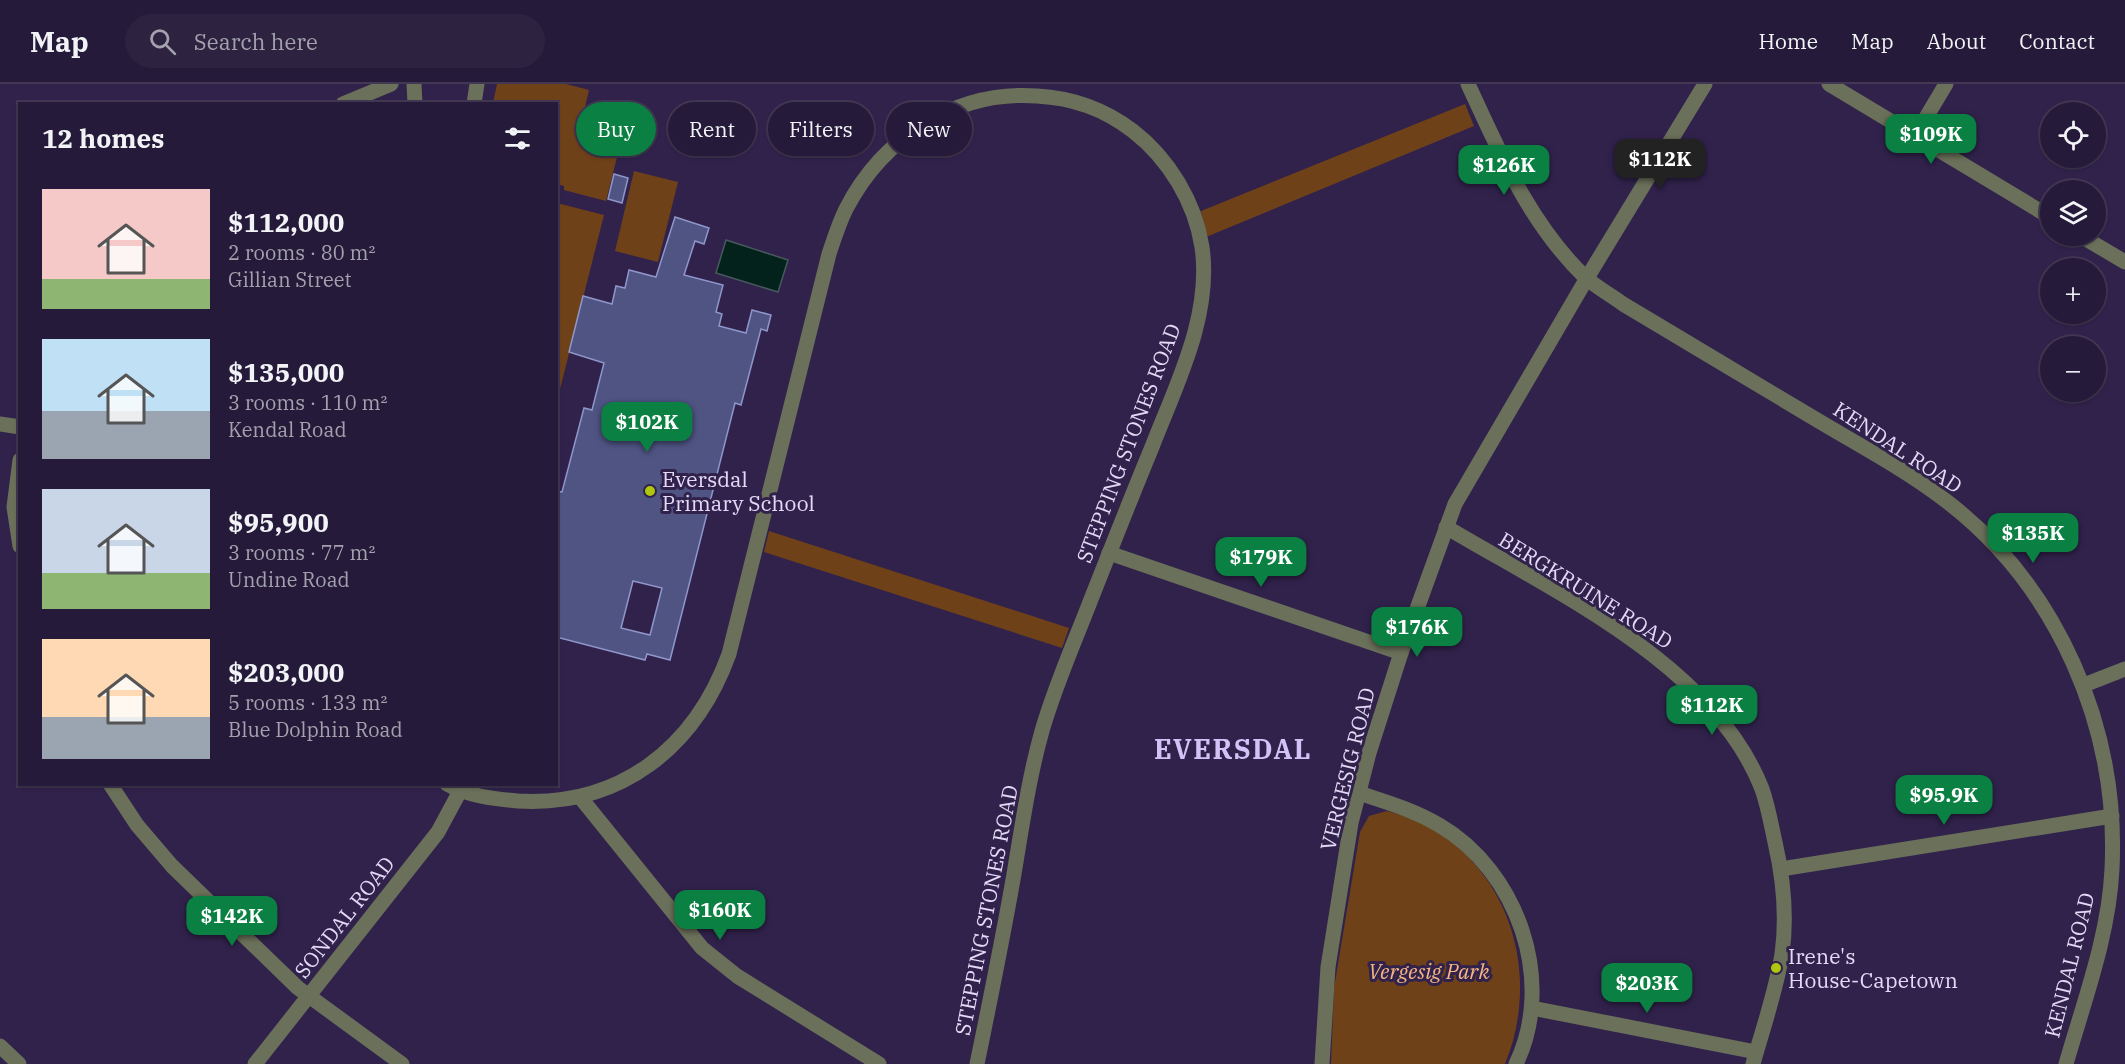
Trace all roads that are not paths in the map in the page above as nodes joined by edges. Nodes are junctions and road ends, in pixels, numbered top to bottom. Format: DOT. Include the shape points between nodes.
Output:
graph roads {
  1 [pos="391,84"];
  2 [pos="414,84"];
  3 [pos="477,84"];
  4 [pos="1468,84"];
  5 [pos="1705,84"];
  6 [pos="1829,84"];
  7 [pos="1946,84"];
  8 [pos="1068,91"];
  9 [pos="347,102"];
  10 [pos="415,102"];
  11 [pos="474,102"];
  12 [pos="1915,136"];
  13 [pos="2040,211"];
  14 [pos="2099,246"];
  15 [pos="2125,262"];
  16 [pos="1587,278"];
  17 [pos="0,424"];
  18 [pos="18,427"];
  19 [pos="18,476"];
  20 [pos="1446,528"];
  21 [pos="18,533"];
  22 [pos="1109,553"];
  23 [pos="1401,653"];
  24 [pos="2125,669"];
  25 [pos="2084,686"];
  26 [pos="111,786"];
  27 [pos="452,787"];
  28 [pos="1359,793"];
  29 [pos="580,797"];
  30 [pos="2112,816"];
  31 [pos="1781,869"];
  32 [pos="310,995"];
  33 [pos="1532,1008"];
  34 [pos="0,1046"];
  35 [pos="1755,1058"];
  36 [pos="19,1064"];
  37 [pos="255,1064"];
  38 [pos="402,1064"];
  39 [pos="879,1064"];
  40 [pos="977,1064"];
  41 [pos="1322,1064"];
  42 [pos="1516,1064"];
  43 [pos="2066,1064"];
  1 -- 9 [label="street"];
  2 -- 10 [label="street"];
  3 -- 11 [label="street"];
  4 -- 16 [label="street, KENDAL ROAD" via="1526,202 1542,227"];
  5 -- 16 [label="street, VERGESIG ROAD"];
  6 -- 12 [label="street"];
  7 -- 12 [label="street"];
  8 -- 22 [label="street, STEPPING STONES ROAD" via="1147,142 1184,193 1198,227 1202,250 1203,277 1193,340"];
  8 -- 29 [label="street, STEPPING STONES ROAD" via="983,98 949,110 917,128 891,150 863,183 846,208 829,254 719,681 679,741 655,762 612,786"];
  12 -- 13 [label="street"];
  14 -- 15 [label="street"];
  16 -- 20 [label="street, VERGESIG ROAD" via="1467,481"];
  16 -- 25 [label="street, KENDAL ROAD" via="1623,304 1946,500 1991,541 2031,589 2053,623"];
  17 -- 18 [label="street"];
  19 -- 21 [label="street" via="14,507"];
  20 -- 23 [label="street, VERGESIG ROAD"];
  20 -- 31 [label="street, BERGKRUINE ROAD" via="1578,605 1654,655 1707,703 1730,732 1761,788"];
  22 -- 23 [label="street"];
  22 -- 40 [label="street, STEPPING STONES ROAD" via="1042,731"];
  23 -- 28 [label="street, VERGESIG ROAD"];
  24 -- 25 [label="street"];
  25 -- 30 [label="street, KENDAL ROAD" via="2104,754"];
  26 -- 32 [label="street" via="137,825 172,866 298,988"];
  27 -- 29 [label="street, STEPPING STONES ROAD" via="500,800 537,802"];
  27 -- 32 [label="street, SONDAL ROAD" via="438,832"];
  28 -- 33 [label="street" via="1440,825 1487,866 1520,922 1532,978"];
  28 -- 41 [label="street, VERGESIG ROAD" via="1328,967"];
  29 -- 39 [label="street" via="702,948 737,976"];
  30 -- 31 [label="street"];
  30 -- 43 [label="street, KENDAL ROAD" via="2112,871 2105,921"];
  31 -- 35 [label="street, BERGKRUINE ROAD" via="1782,952"];
  32 -- 37 [label="street, SONDAL ROAD"];
  32 -- 38 [label="street"];
  33 -- 35 [label="street"];
  33 -- 42 [label="street"];
  34 -- 36 [label="street"];
}
